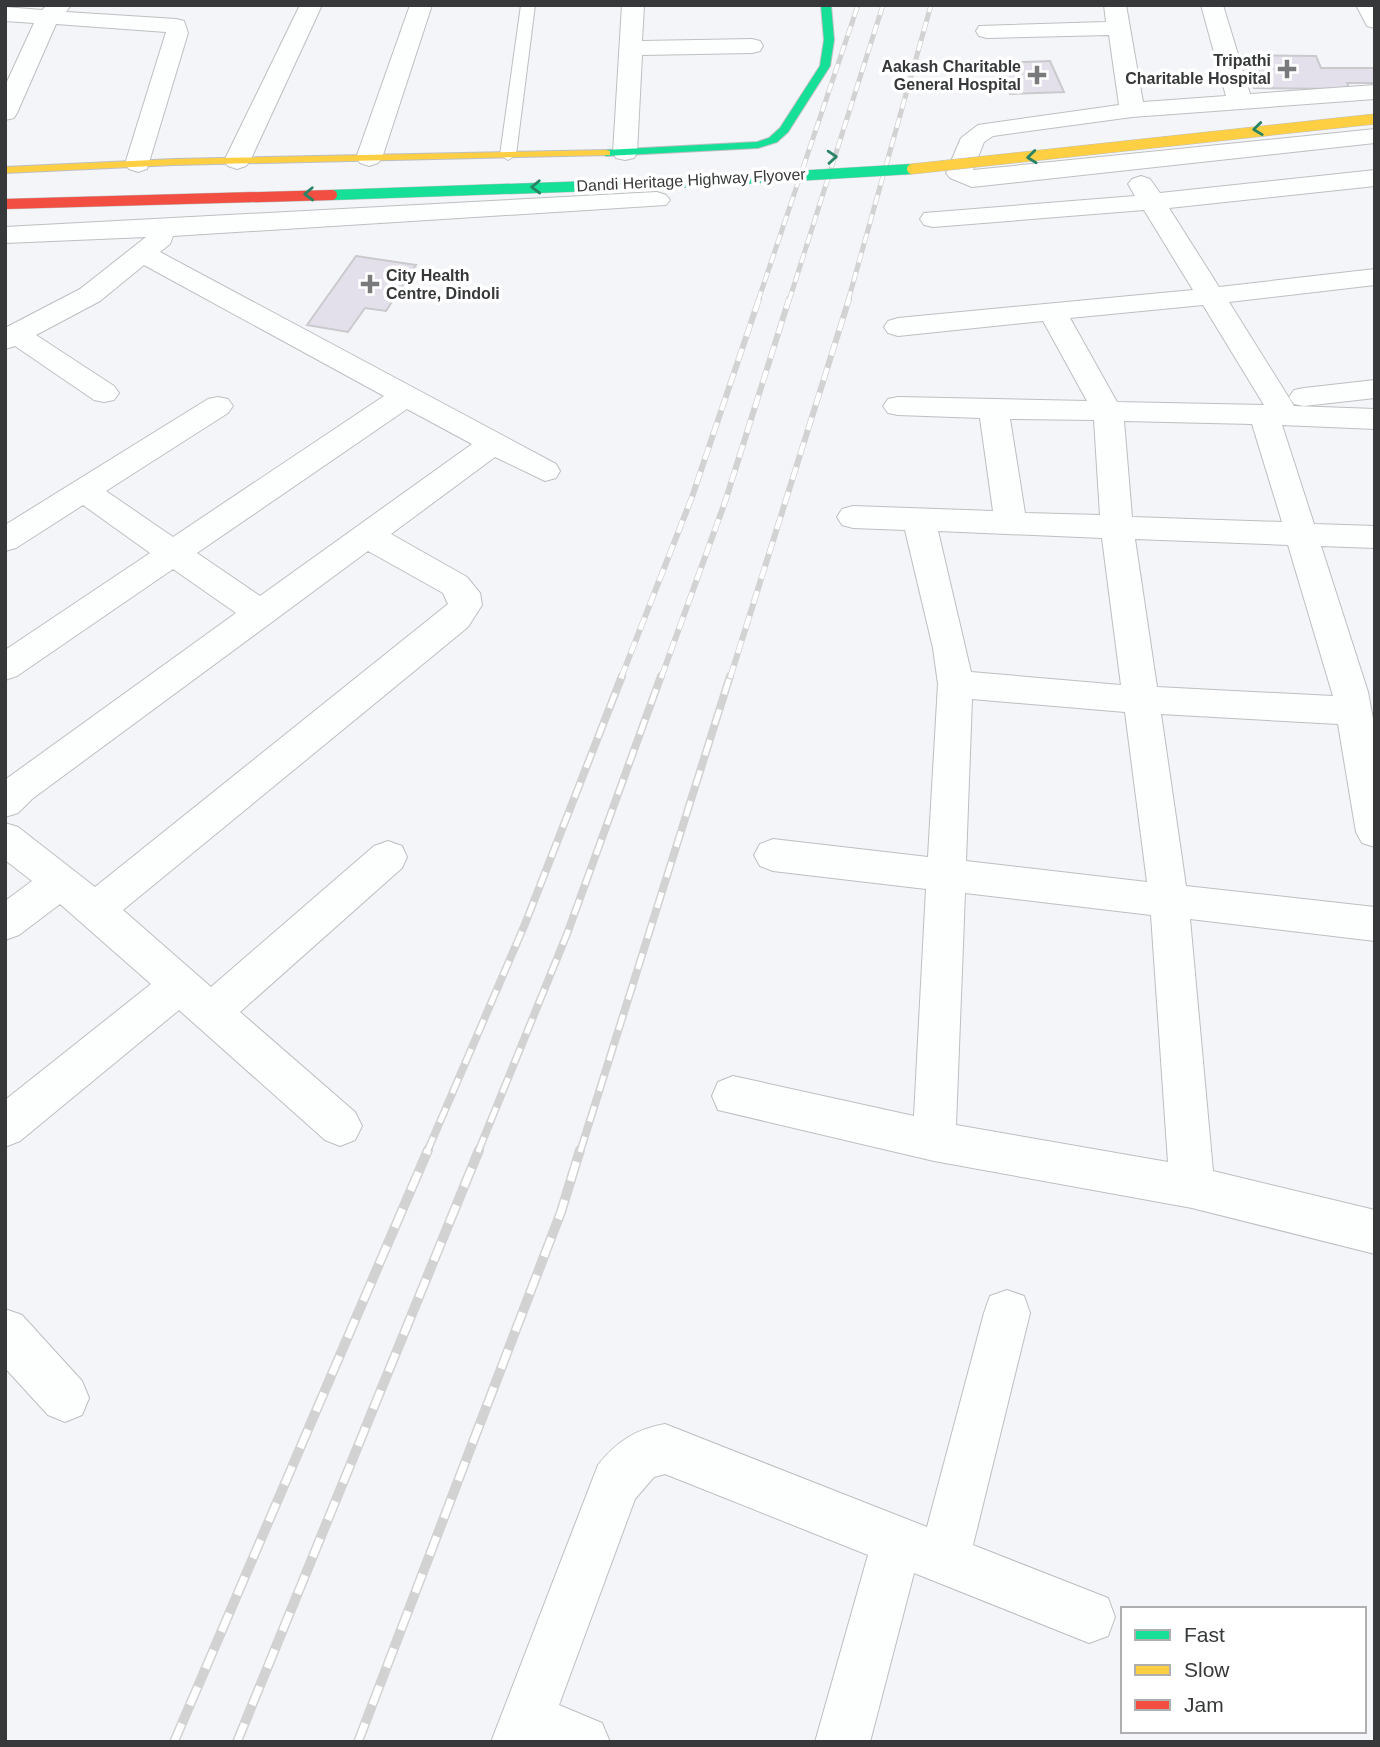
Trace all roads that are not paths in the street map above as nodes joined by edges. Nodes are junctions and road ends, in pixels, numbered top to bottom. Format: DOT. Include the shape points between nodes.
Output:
graph roads {
  1 [pos="310,5"];
  2 [pos="421,5"];
  3 [pos="528,5"];
  4 [pos="633,5"];
  5 [pos="826,5"];
  6 [pos="1212,5"];
  7 [pos="1367,5"];
  8 [pos="54,11"];
  9 [pos="5,14"];
  10 [pos="1117,17"];
  11 [pos="1375,21"];
  12 [pos="986,31"];
  13 [pos="752,46"];
  14 [pos="631,48"];
  15 [pos="1375,92"];
  16 [pos="1240,102"];
  17 [pos="1375,107"];
  18 [pos="1132,110"];
  19 [pos="5,113"];
  20 [pos="1375,119"];
  21 [pos="1375,136"];
  22 [pos="949,149"];
  23 [pos="625,153"];
  24 [pos="508,155"];
  25 [pos="369,158"];
  26 [pos="799,159"];
  27 [pos="237,161"];
  28 [pos="666,162"];
  29 [pos="1127,162"];
  30 [pos="138,164"];
  31 [pos="5,170"];
  32 [pos="1375,178"];
  33 [pos="5,191"];
  34 [pos="657,200"];
  35 [pos="1152,202"];
  36 [pos="5,204"];
  37 [pos="933,219"];
  38 [pos="174,228"];
  39 [pos="5,234"];
  40 [pos="142,253"];
  41 [pos="1375,277"];
  42 [pos="1212,296"];
  43 [pos="1052,312"];
  44 [pos="898,327"];
  45 [pos="10,337"];
  46 [pos="1375,389"];
  47 [pos="104,393"];
  48 [pos="405,396"];
  49 [pos="218,406"];
  50 [pos="898,407"];
  51 [pos="994,409"];
  52 [pos="1275,409"];
  53 [pos="1108,413"];
  54 [pos="1375,419"];
  55 [pos="494,443"];
  56 [pos="545,471"];
  57 [pos="84,491"];
  58 [pos="853,517"];
  59 [pos="919,520"];
  60 [pos="1011,524"];
  61 [pos="1117,528"];
  62 [pos="1299,533"];
  63 [pos="366,535"];
  64 [pos="1375,537"];
  65 [pos="5,540"];
  66 [pos="174,553"];
  67 [pos="260,613"];
  68 [pos="5,667"];
  69 [pos="955,684"];
  70 [pos="1141,700"];
  71 [pos="1353,711"];
  72 [pos="5,802"];
  73 [pos="1375,832"];
  74 [pos="5,838"];
  75 [pos="773,855"];
  76 [pos="388,857"];
  77 [pos="948,875"];
  78 [pos="60,882"];
  79 [pos="1169,901"];
  80 [pos="95,910"];
  81 [pos="5,923"];
  82 [pos="1375,924"];
  83 [pos="180,985"];
  84 [pos="211,1012"];
  85 [pos="733,1096"];
  86 [pos="340,1126"];
  87 [pos="5,1127"];
  88 [pos="934,1141"];
  89 [pos="1192,1187"];
  90 [pos="1375,1233"];
  91 [pos="1007,1313"];
  92 [pos="5,1332"];
  93 [pos="65,1398"];
  94 [pos="920,1550"];
  95 [pos="1089,1617"];
  96 [pos="522,1731"];
  97 [pos="583,1742"];
  98 [pos="842,1742"];
  1 -- 27 [label="street"];
  2 -- 25 [label="street"];
  3 -- 24 [label="lane"];
  4 -- 14 [label="street"];
  5 -- 28 [label="main road" via="829,40 825,66 784,131 774,140"];
  6 -- 16 [label="street"];
  7 -- 11 [label="street"];
  8 -- 9 [label="street"];
  8 -- 19 [label="street"];
  8 -- 30 [label="street" via="168,24 178,30"];
  10 -- 12 [label="street"];
  10 -- 18 [label="street"];
  13 -- 14 [label="street"];
  14 -- 23 [label="street"];
  15 -- 16 [label="street"];
  16 -- 18 [label="street"];
  17 -- 22 [label="main road"];
  18 -- 29 [label="street" via="981,131 973,138 959,173 972,179"];
  20 -- 36 [label="main road, Dandi Heritage Highway Flyover, one-way, bridge" via="904,170 496,189"];
  21 -- 29 [label="street"];
  23 -- 24 [label="main road"];
  23 -- 28 [label="main road"];
  24 -- 25 [label="main road"];
  25 -- 27 [label="main road"];
  26 -- 28 [label="main road, Dandi Heritage Highway Flyover"];
  27 -- 30 [label="main road"];
  28 -- 33 [label="main road, Dandi Heritage Highway Flyover"];
  29 -- 35 [label="street"];
  30 -- 31 [label="main road"];
  32 -- 35 [label="street"];
  34 -- 38 [label="street"];
  35 -- 37 [label="street"];
  35 -- 42 [label="street"];
  38 -- 39 [label="street"];
  38 -- 40 [label="street"];
  40 -- 45 [label="street" via="90,295"];
  40 -- 48 [label="street"];
  41 -- 42 [label="street"];
  42 -- 43 [label="street"];
  42 -- 52 [label="street"];
  43 -- 44 [label="street"];
  43 -- 53 [label="street"];
  45 -- 47 [label="street"];
  46 -- 52 [label="street"];
  48 -- 55 [label="street"];
  48 -- 66 [label="street"];
  49 -- 57 [label="street"];
  50 -- 51 [label="street"];
  51 -- 53 [label="street"];
  51 -- 60 [label="street"];
  52 -- 53 [label="street"];
  52 -- 54 [label="street"];
  52 -- 62 [label="street"];
  53 -- 61 [label="street"];
  55 -- 56 [label="street"];
  55 -- 63 [label="street"];
  57 -- 65 [label="street"];
  57 -- 66 [label="street"];
  58 -- 59 [label="street"];
  59 -- 60 [label="street"];
  59 -- 69 [label="street"];
  60 -- 61 [label="street"];
  61 -- 62 [label="street"];
  61 -- 70 [label="street"];
  62 -- 64 [label="street"];
  62 -- 71 [label="street"];
  63 -- 67 [label="street"];
  63 -- 80 [label="street" via="463,593 465,605 456,618"];
  66 -- 67 [label="street"];
  66 -- 68 [label="street"];
  67 -- 72 [label="street"];
  69 -- 70 [label="street"];
  69 -- 77 [label="street"];
  70 -- 71 [label="street"];
  70 -- 79 [label="street"];
  71 -- 73 [label="street"];
  74 -- 78 [label="street"];
  75 -- 77 [label="street"];
  76 -- 84 [label="street"];
  77 -- 79 [label="street"];
  77 -- 88 [label="street"];
  78 -- 80 [label="street"];
  78 -- 81 [label="street"];
  79 -- 82 [label="street"];
  79 -- 89 [label="street"];
  80 -- 83 [label="street"];
  83 -- 84 [label="street"];
  83 -- 87 [label="street"];
  84 -- 86 [label="street"];
  85 -- 88 [label="street"];
  88 -- 89 [label="street"];
  89 -- 90 [label="street"];
  91 -- 94 [label="street"];
  92 -- 93 [label="street"];
  94 -- 95 [label="street"];
  94 -- 96 [label="street" via="665,1449 647,1451 631,1462 616,1483"];
  94 -- 98 [label="street"];
  96 -- 97 [label="street"];
}
